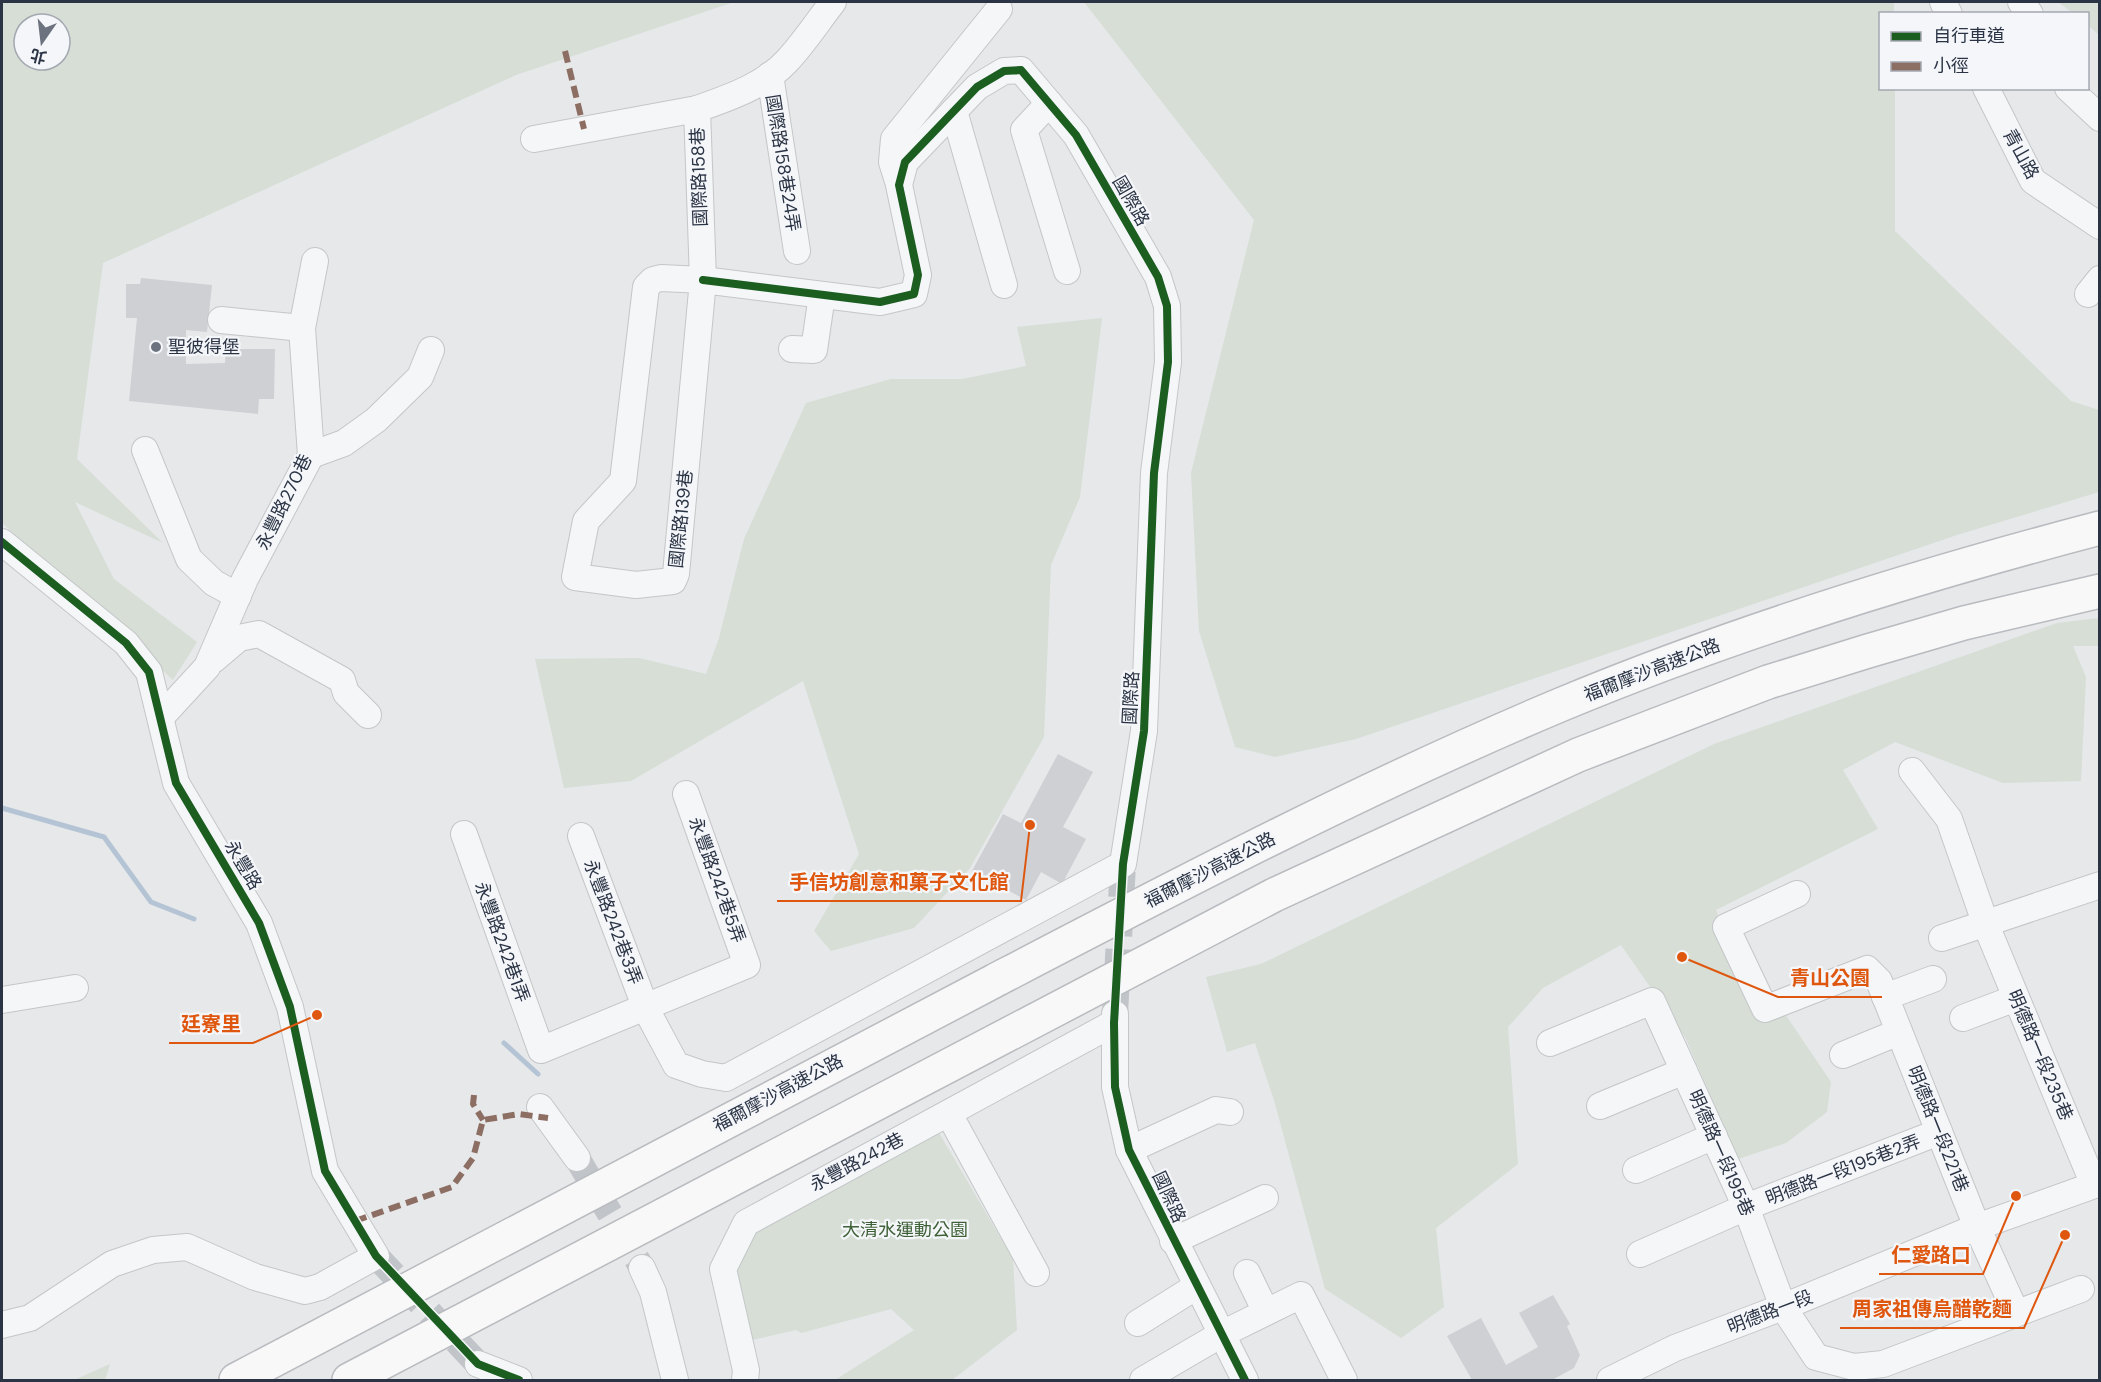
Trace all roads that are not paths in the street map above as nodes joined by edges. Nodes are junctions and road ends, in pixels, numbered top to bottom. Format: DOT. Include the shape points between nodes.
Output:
graph roads {
  1 [pos="832,2"];
  2 [pos="999,9"];
  3 [pos="770,75"];
  4 [pos="1987,90"];
  5 [pos="2070,90"];
  6 [pos="1049,103"];
  7 [pos="697,108"];
  8 [pos="954,111"];
  9 [pos="2100,118"];
  10 [pos="534,139"];
  11 [pos="899,185"];
  12 [pos="2100,226"];
  13 [pos="797,251"];
  14 [pos="315,261"];
  15 [pos="1067,271"];
  16 [pos="703,280"];
  17 [pos="1004,285"];
  18 [pos="822,295"];
  19 [pos="221,320"];
  20 [pos="302,328"];
  21 [pos="792,349"];
  22 [pos="431,350"];
  23 [pos="145,450"];
  24 [pos="311,455"];
  25 [pos="2100,528"];
  26 [pos="2,542"];
  27 [pos="2100,591"];
  28 [pos="238,596"];
  29 [pos="207,666"];
  30 [pos="368,715"];
  31 [pos="161,717"];
  32 [pos="1912,771"];
  33 [pos="686,794"];
  34 [pos="464,834"];
  35 [pos="581,836"];
  36 [pos="2100,885"];
  37 [pos="1797,894"];
  38 [pos="1986,925"];
  39 [pos="1942,938"];
  40 [pos="1934,979"];
  41 [pos="75,988"];
  42 [pos="1886,998"];
  43 [pos="2016,998"];
  44 [pos="2,1000"];
  45 [pos="646,1009"];
  46 [pos="1114,1018"];
  47 [pos="1963,1018"];
  48 [pos="1899,1032"];
  49 [pos="1550,1043"];
  50 [pos="1843,1055"];
  51 [pos="1684,1071"];
  52 [pos="1600,1106"];
  53 [pos="540,1107"];
  54 [pos="1230,1112"];
  55 [pos="949,1114"];
  56 [pos="1939,1132"];
  57 [pos="1714,1136"];
  58 [pos="1129,1150"];
  59 [pos="577,1158"];
  60 [pos="1636,1170"];
  61 [pos="2097,1184"];
  62 [pos="1265,1198"];
  63 [pos="1746,1207"];
  64 [pos="1977,1227"];
  65 [pos="1173,1241"];
  66 [pos="1640,1254"];
  67 [pos="642,1268"];
  68 [pos="1036,1273"];
  69 [pos="1247,1273"];
  70 [pos="1197,1286"];
  71 [pos="2081,1289"];
  72 [pos="1783,1307"];
  73 [pos="1266,1312"];
  74 [pos="2016,1313"];
  75 [pos="1138,1323"];
  76 [pos="2,1325"];
  77 [pos="1220,1335"];
  78 [pos="478,1364"];
  79 [pos="236,1380"];
  80 [pos="349,1380"];
  81 [pos="519,1380"];
  82 [pos="675,1380"];
  83 [pos="745,1380"];
  84 [pos="1143,1380"];
  85 [pos="1245,1380"];
  86 [pos="1344,1380"];
  87 [pos="1610,1380"];
  1 -- 3 [label="street, 國際路158巷" via="786,62"];
  2 -- 11 [label="street" via="894,139 892,162"];
  3 -- 7 [label="street, 國際路158巷" via="730,97"];
  3 -- 13 [label="street, 國際路158巷24弄"];
  4 -- 12 [label="street, 青山路" via="2033,181"];
  5 -- 9 [label="street"];
  6 -- 8 [label="street, 國際路" via="1021,70 1004,71 976,87"];
  6 -- 15 [label="street" via="1024,130"];
  6 -- 45 [label="street, 國際路" via="1076,135 1158,277 1167,306 1168,362 1154,472 1144,731 1123,864 726,1078 676,1065"];
  7 -- 10 [label="street"];
  7 -- 16 [label="street, 國際路158巷"];
  8 -- 11 [label="street, 國際路" via="905,162"];
  8 -- 17 [label="street"];
  11 -- 18 [label="street" via="918,275 914,294 880,302"];
  14 -- 20 [label="street, 永豐路270巷"];
  16 -- 16 [label="street, 國際路139巷" via="676,574 672,581 645,585 575,577 586,521 623,481 646,288 653,280 662,278"];
  16 -- 18 [label="street"];
  18 -- 21 [label="street" via="814,350"];
  19 -- 20 [label="street"];
  20 -- 24 [label="street, 永豐路270巷"];
  22 -- 24 [label="street" via="420,378 376,420 344,443"];
  23 -- 28 [label="street" via="189,559 214,583"];
  24 -- 28 [label="street, 永豐路270巷"];
  25 -- 79 [label="highway, 福爾摩沙高速公路" via="1957,566 1760,629 1562,705 1428,765 1235,856 749,1107"];
  26 -- 31 [label="street, 永豐路" via="126,643 148,672"];
  27 -- 80 [label="highway" via="1964,623 1768,682 1578,755 1274,895"];
  28 -- 29 [label="street, 永豐路270巷"];
  29 -- 30 [label="street" via="239,638 259,634 342,680 346,693"];
  29 -- 31 [label="street, 永豐路270巷"];
  31 -- 76 [label="street, 永豐路" via="176,783 260,923 290,1007 325,1172 376,1256 320,1287 305,1291 255,1277 187,1247 153,1250 112,1264 30,1318"];
  32 -- 38 [label="street, 明德路一段235巷" via="1949,819"];
  33 -- 45 [label="street, 永豐路242巷5弄" via="747,965"];
  34 -- 45 [label="street, 永豐路242巷1弄" via="541,1050"];
  35 -- 45 [label="street, 永豐路242巷3弄"];
  36 -- 38 [label="street"];
  37 -- 42 [label="street, 明德路一段221巷" via="1726,927 1765,1009 1867,969 1879,981"];
  38 -- 39 [label="street"];
  38 -- 43 [label="street, 明德路一段235巷"];
  40 -- 42 [label="street"];
  41 -- 44 [label="street"];
  42 -- 48 [label="street, 明德路一段221巷"];
  43 -- 47 [label="street"];
  43 -- 61 [label="street, 明德路一段235巷"];
  46 -- 55 [label="street, 永豐路242巷"];
  46 -- 58 [label="street, 國際路" via="1115,1088"];
  48 -- 50 [label="street"];
  48 -- 56 [label="street, 明德路一段221巷"];
  49 -- 51 [label="street, 明德路一段195巷" via="1652,1001"];
  51 -- 52 [label="street"];
  51 -- 57 [label="street, 明德路一段195巷"];
  53 -- 59 [label="street"];
  54 -- 58 [label="street" via="1215,1110"];
  55 -- 68 [label="street"];
  55 -- 83 [label="street, 永豐路242巷" via="746,1222 723,1269"];
  56 -- 63 [label="street, 明德路一段195巷2弄"];
  56 -- 64 [label="street, 明德路一段221巷"];
  57 -- 60 [label="street"];
  57 -- 63 [label="street, 明德路一段195巷"];
  58 -- 65 [label="street, 國際路"];
  61 -- 64 [label="street, 明德路一段"];
  62 -- 65 [label="street"];
  63 -- 66 [label="street, 明德路一段195巷2弄"];
  63 -- 72 [label="street, 明德路一段195巷"];
  64 -- 72 [label="street, 明德路一段"];
  64 -- 74 [label="street, 明德路一段221巷"];
  65 -- 70 [label="street, 國際路"];
  67 -- 82 [label="street" via="653,1292"];
  69 -- 73 [label="street"];
  70 -- 75 [label="street"];
  70 -- 77 [label="street, 國際路"];
  71 -- 74 [label="street, 明德路一段195巷"];
  72 -- 74 [label="street, 明德路一段195巷" via="1816,1357 1854,1367 1883,1364"];
  72 -- 87 [label="street, 明德路一段" via="1675,1348"];
  73 -- 77 [label="street"];
  73 -- 86 [label="street" via="1301,1295"];
  77 -- 84 [label="street"];
  77 -- 85 [label="street, 國際路"];
  78 -- 81 [label="street"];
}
